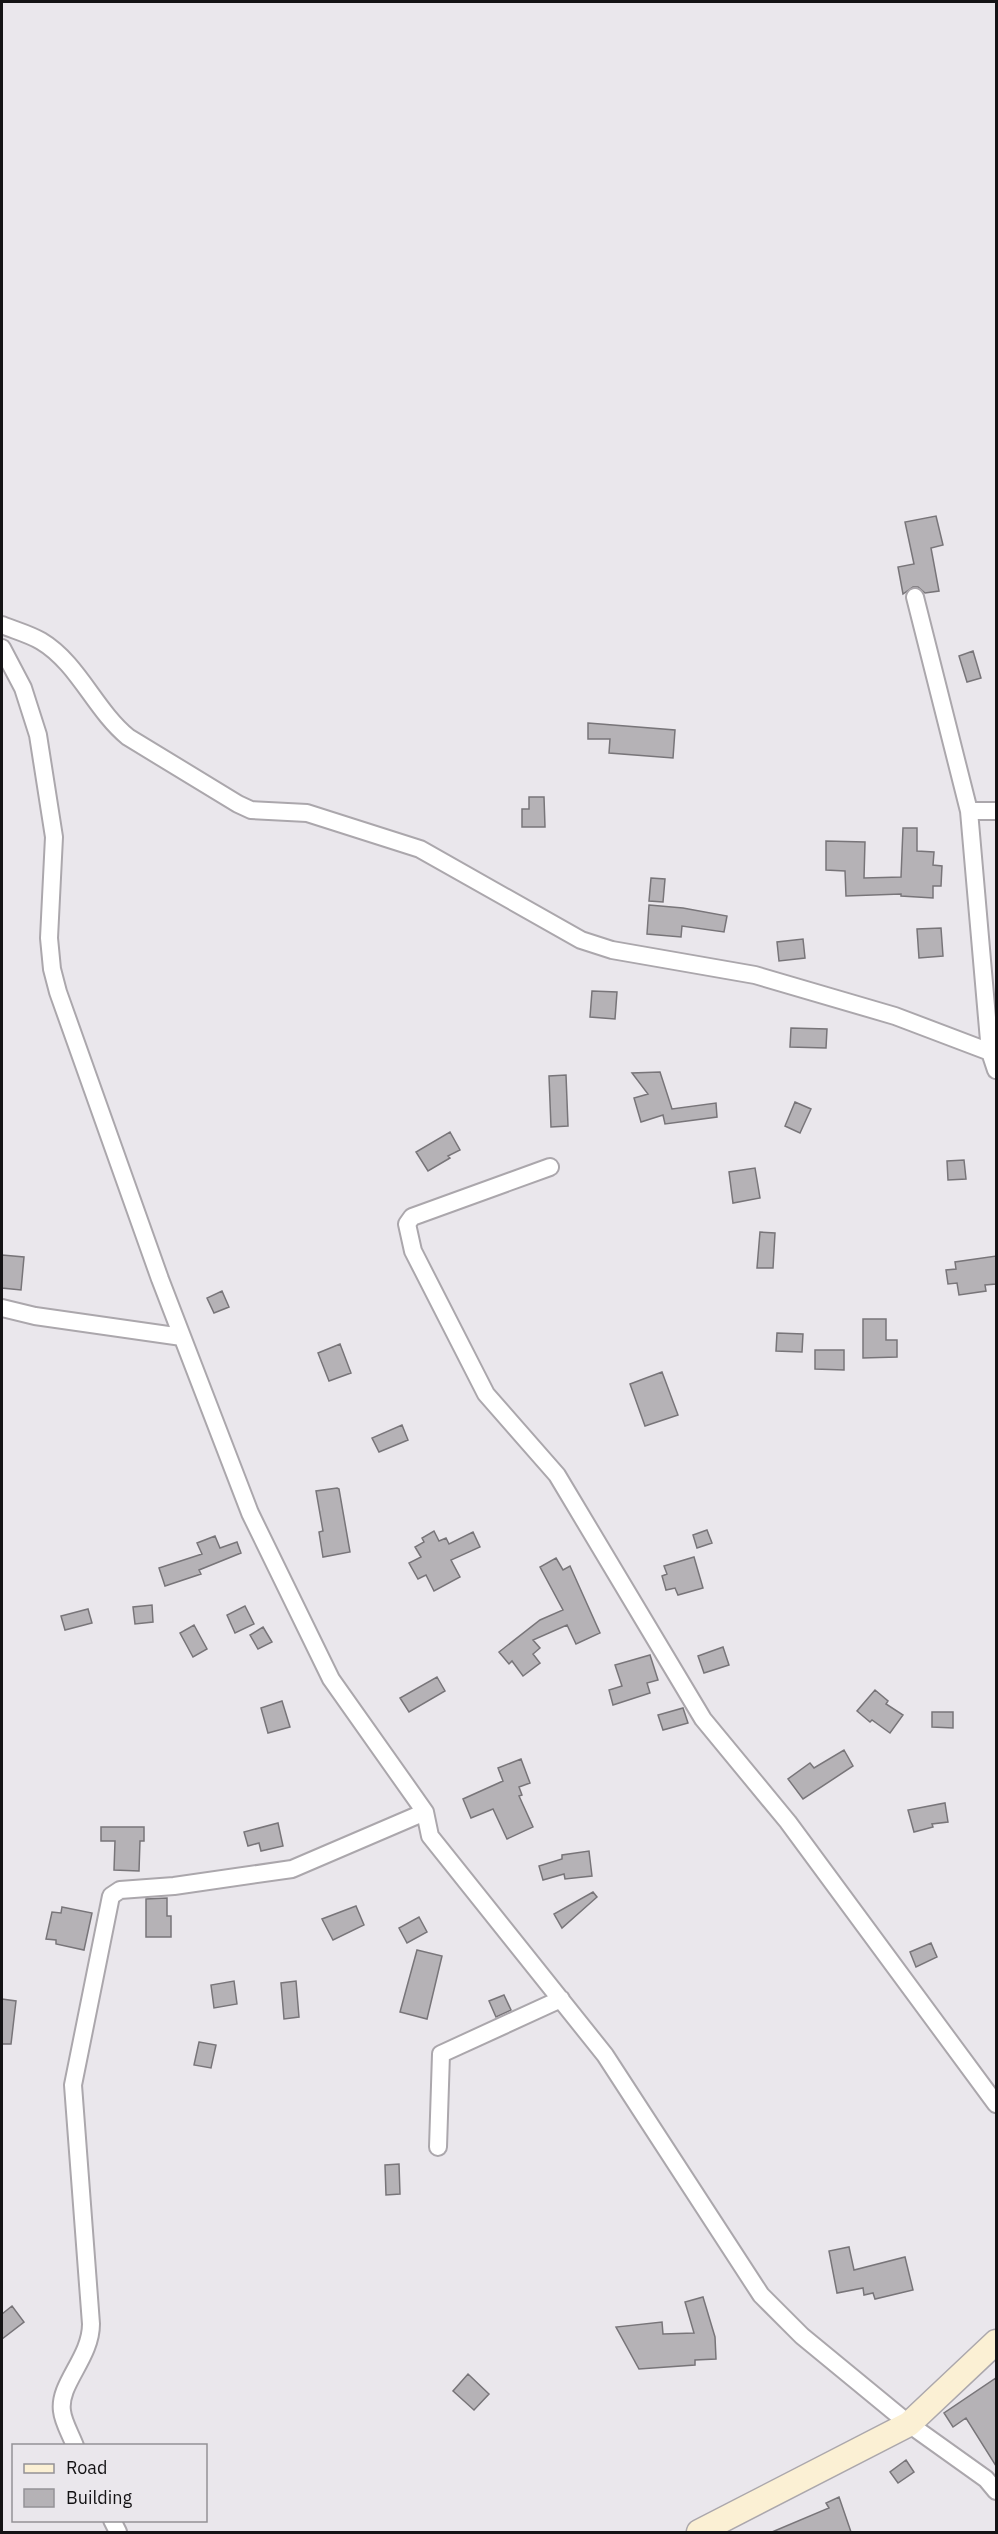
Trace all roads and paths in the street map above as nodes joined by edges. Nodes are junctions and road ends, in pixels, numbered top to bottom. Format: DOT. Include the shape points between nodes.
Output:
graph roads {
  1 [pos="915,597"];
  2 [pos="2,625"];
  3 [pos="2,648"];
  4 [pos="996,811"];
  5 [pos="969,812"];
  6 [pos="990,1052"];
  7 [pos="996,1070"];
  8 [pos="550,1167"];
  9 [pos="2,1308"];
  10 [pos="182,1337"];
  11 [pos="425,1812"];
  12 [pos="561,2000"];
  13 [pos="996,2104"];
  14 [pos="438,2147"];
  15 [pos="996,2342"];
  16 [pos="909,2424"];
  17 [pos="75,2444"];
  18 [pos="996,2491"];
  19 [pos="699,2532"];
  1 -- 5 [label="street"];
  2 -- 6 [label="street" via="41,641 64,660 128,737 251,810 307,813 420,849 581,940 612,950 755,975 895,1016"];
  3 -- 10 [label="street" via="23,688 38,735 54,837 49,938 52,969"];
  4 -- 5 [label="street"];
  5 -- 6 [label="street"];
  6 -- 7 [label="street"];
  8 -- 13 [label="street" via="412,1217 407,1224 413,1251 486,1394 557,1475 703,1719 788,1822"];
  9 -- 10 [label="street"];
  10 -- 11 [label="street" via="250,1513 331,1679"];
  11 -- 12 [label="street" via="430,1836"];
  11 -- 17 [label="street" via="292,1869 120,1890 111,1896 73,2085 91,2324 88,2348 61,2400"];
  12 -- 14 [label="street" via="441,2054"];
  12 -- 16 [label="street" via="605,2055 761,2295 802,2336"];
  15 -- 16 [label="street"];
  16 -- 18 [label="street" via="986,2479"];
  16 -- 19 [label="street"];
}
